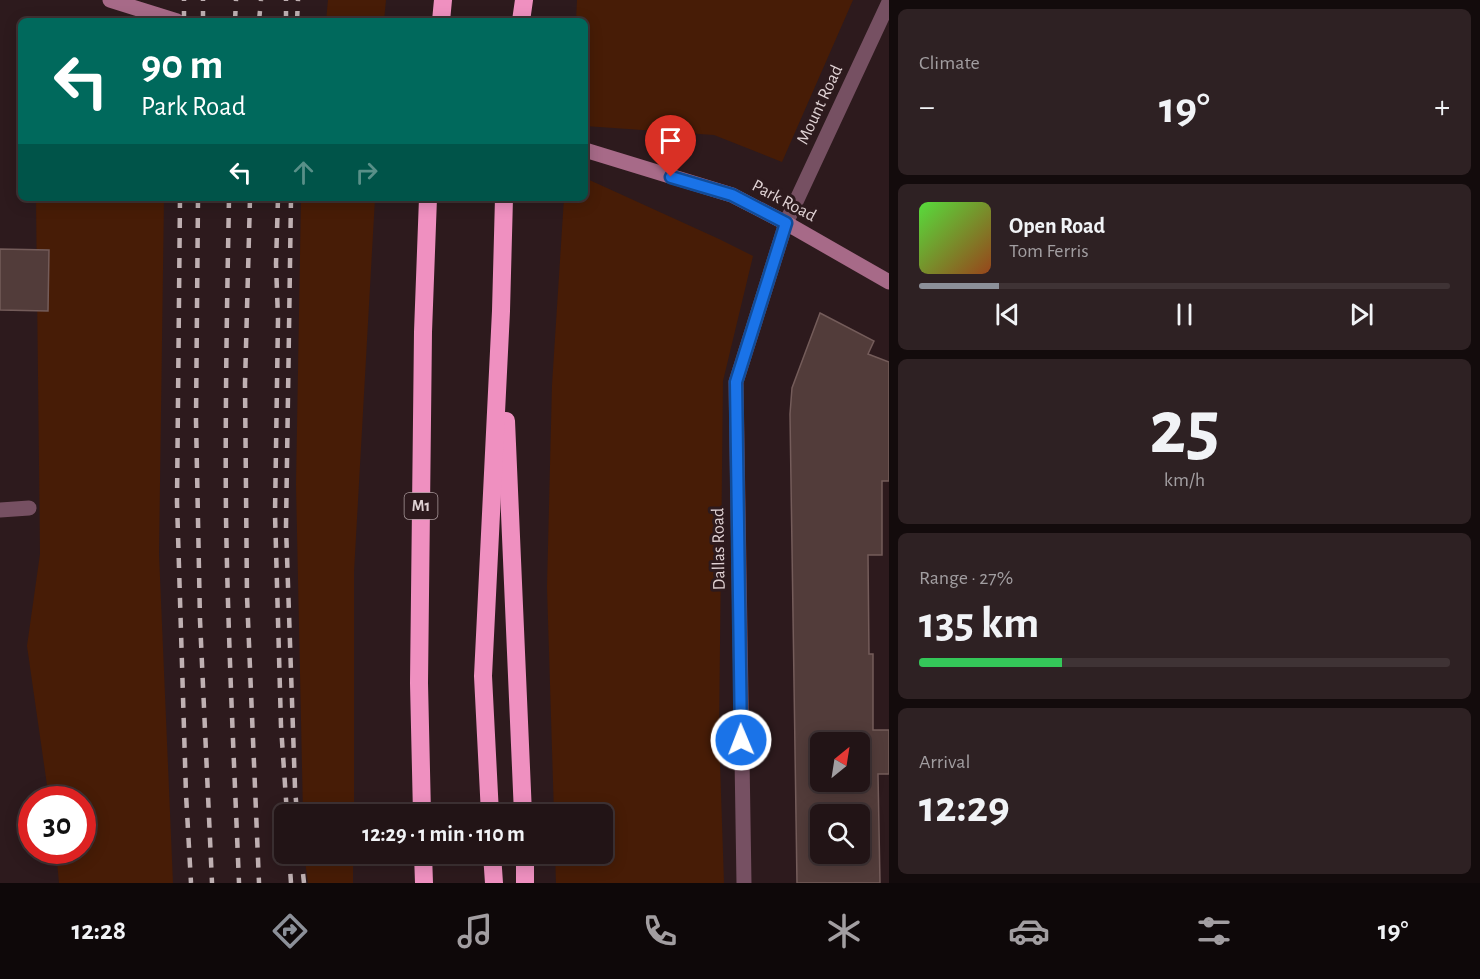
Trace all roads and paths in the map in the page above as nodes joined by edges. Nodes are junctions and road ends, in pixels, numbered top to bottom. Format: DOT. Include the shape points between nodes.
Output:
graph roads {
  1 [pos="110,0"];
  2 [pos="443,0"];
  3 [pos="524,0"];
  4 [pos="889,2"];
  5 [pos="167,18"];
  6 [pos="441,18"];
  7 [pos="522,18"];
  8 [pos="588,151"];
  9 [pos="428,201"];
  10 [pos="504,201"];
  11 [pos="786,223"];
  12 [pos="889,282"];
  13 [pos="501,311"];
  14 [pos="29,508"];
  15 [pos="0,510"];
  16 [pos="422,804"];
  17 [pos="489,804"];
  18 [pos="523,804"];
  19 [pos="423,864"];
  20 [pos="493,864"];
  21 [pos="525,864"];
  22 [pos="424,883"];
  23 [pos="494,883"];
  24 [pos="525,883"];
  25 [pos="744,883"];
  1 -- 5 [label="street"];
  2 -- 6 [label="highway"];
  3 -- 7 [label="highway"];
  4 -- 11 [label="street, Mount Road"];
  8 -- 11 [label="street, Park Road" via="732,195"];
  9 -- 16 [label="highway, M1" via="419,683"];
  10 -- 13 [label="highway"];
  11 -- 12 [label="street, Park Road"];
  11 -- 25 [label="street, Dallas Road" via="736,382"];
  13 -- 17 [label="highway" via="483,676"];
  13 -- 18 [label="highway"];
  14 -- 15 [label="street"];
  19 -- 22 [label="highway"];
  20 -- 23 [label="highway"];
  21 -- 24 [label="highway"];
}
